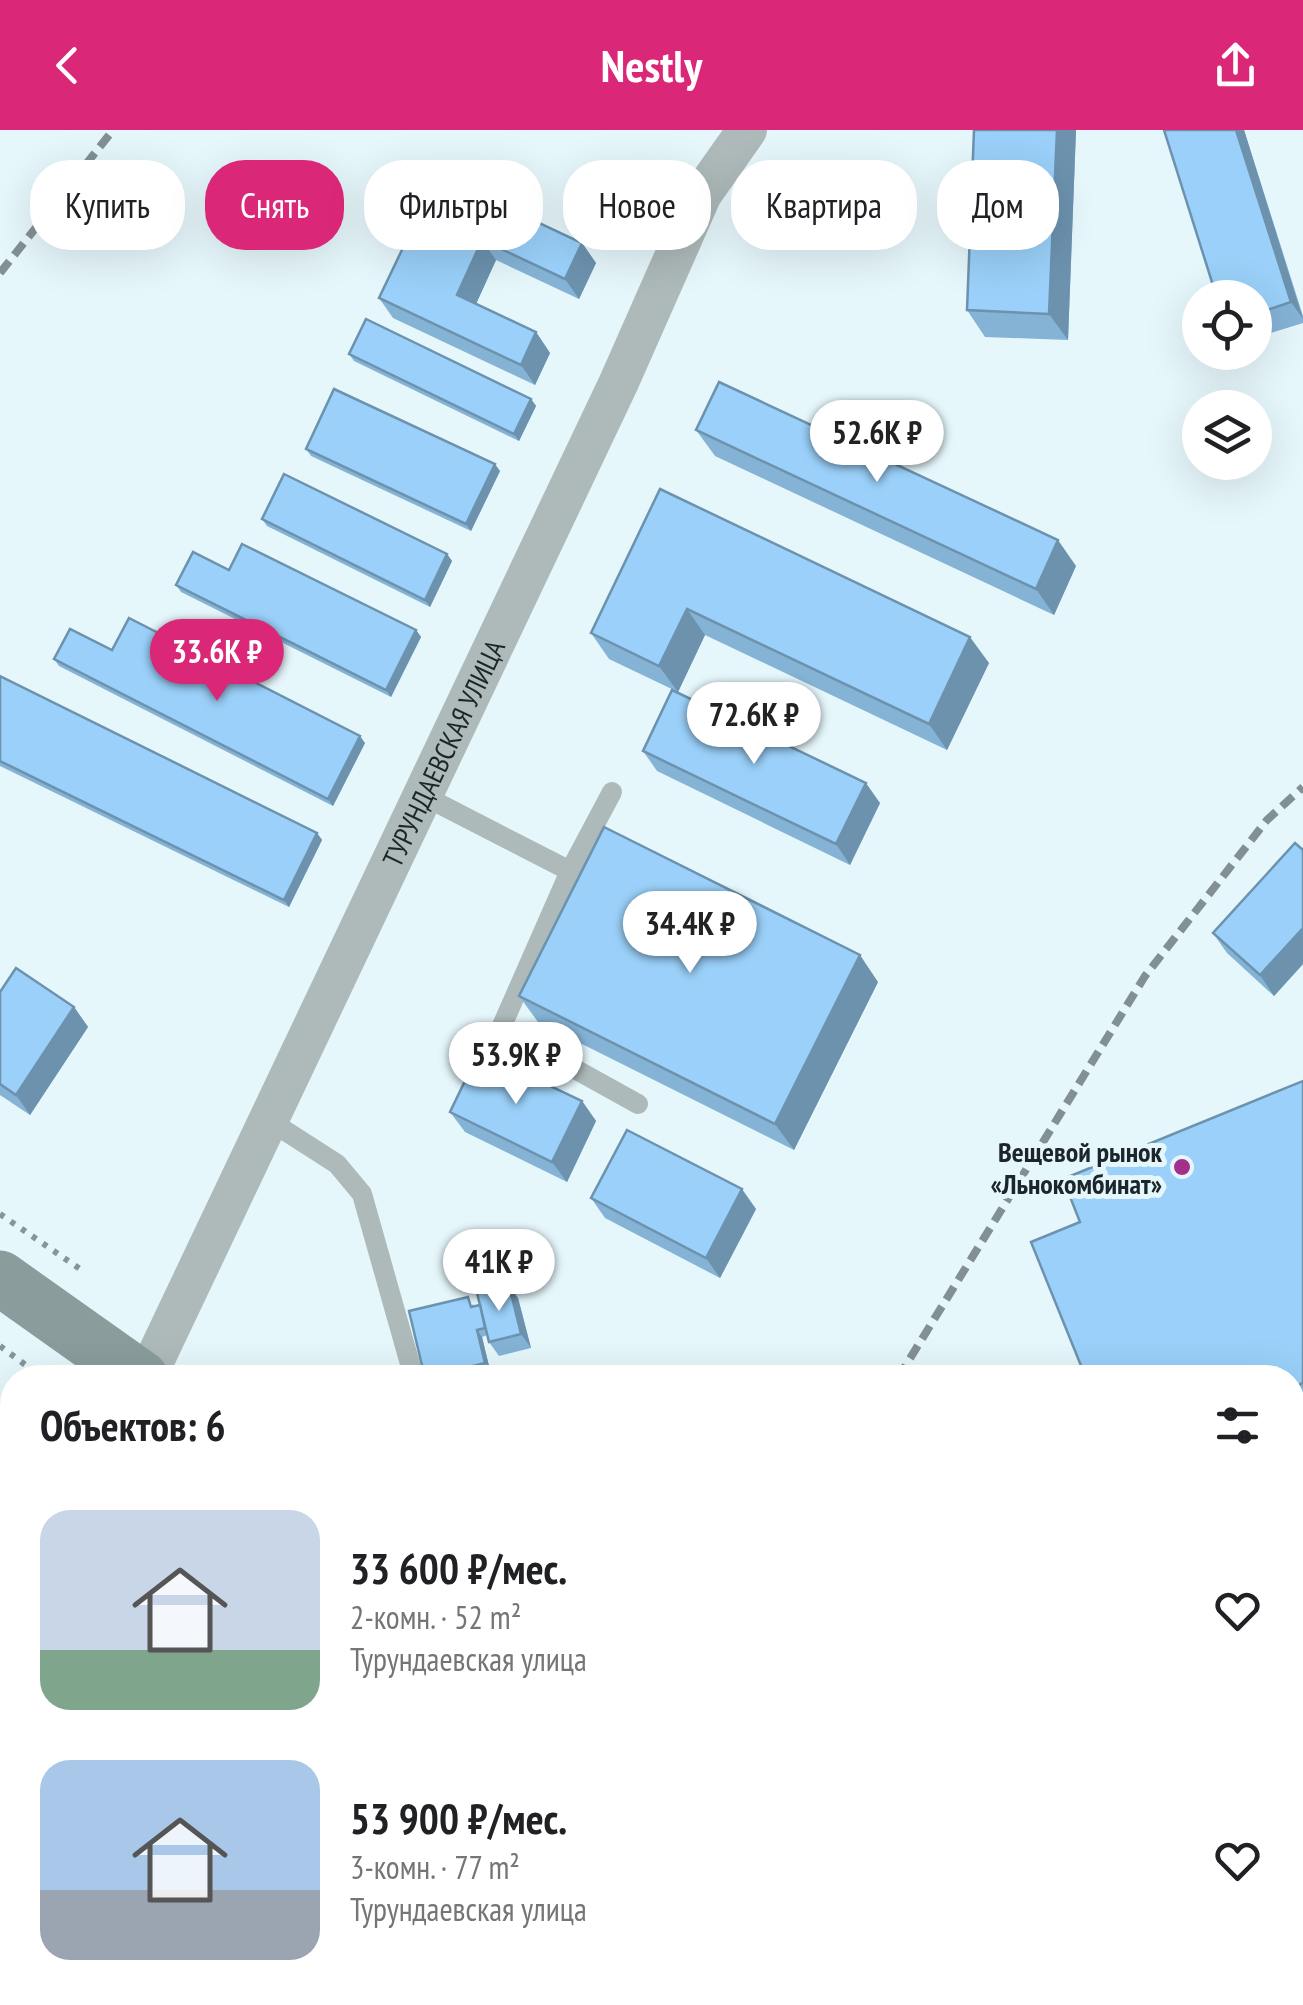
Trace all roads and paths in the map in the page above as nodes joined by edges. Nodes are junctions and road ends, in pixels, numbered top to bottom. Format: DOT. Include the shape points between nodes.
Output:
graph roads {
  1 [pos="747,130"];
  2 [pos="612,792"];
  3 [pos="424,796"];
  4 [pos="570,872"];
  5 [pos="638,1104"];
  6 [pos="270,1121"];
  7 [pos="0,1214"];
  8 [pos="80,1268"];
  9 [pos="0,1278"];
  10 [pos="0,1346"];
  11 [pos="26,1365"];
  12 [pos="124,1365"];
  13 [pos="149,1365"];
  14 [pos="410,1365"];
  1 -- 3 [label="street, ТУРУНДАЕВСКАЯ УЛИЦА" via="702,194"];
  2 -- 4 [label="lane"];
  3 -- 4 [label="lane"];
  3 -- 6 [label="street, ТУРУНДАЕВСКАЯ УЛИЦА"];
  4 -- 5 [label="lane" via="502,1028"];
  6 -- 13 [label="street, ТУРУНДАЕВСКАЯ УЛИЦА"];
  6 -- 14 [label="lane" via="338,1164 362,1194"];
  7 -- 8 [label="path"];
  9 -- 12 [label="street"];
  10 -- 11 [label="path"];
}
